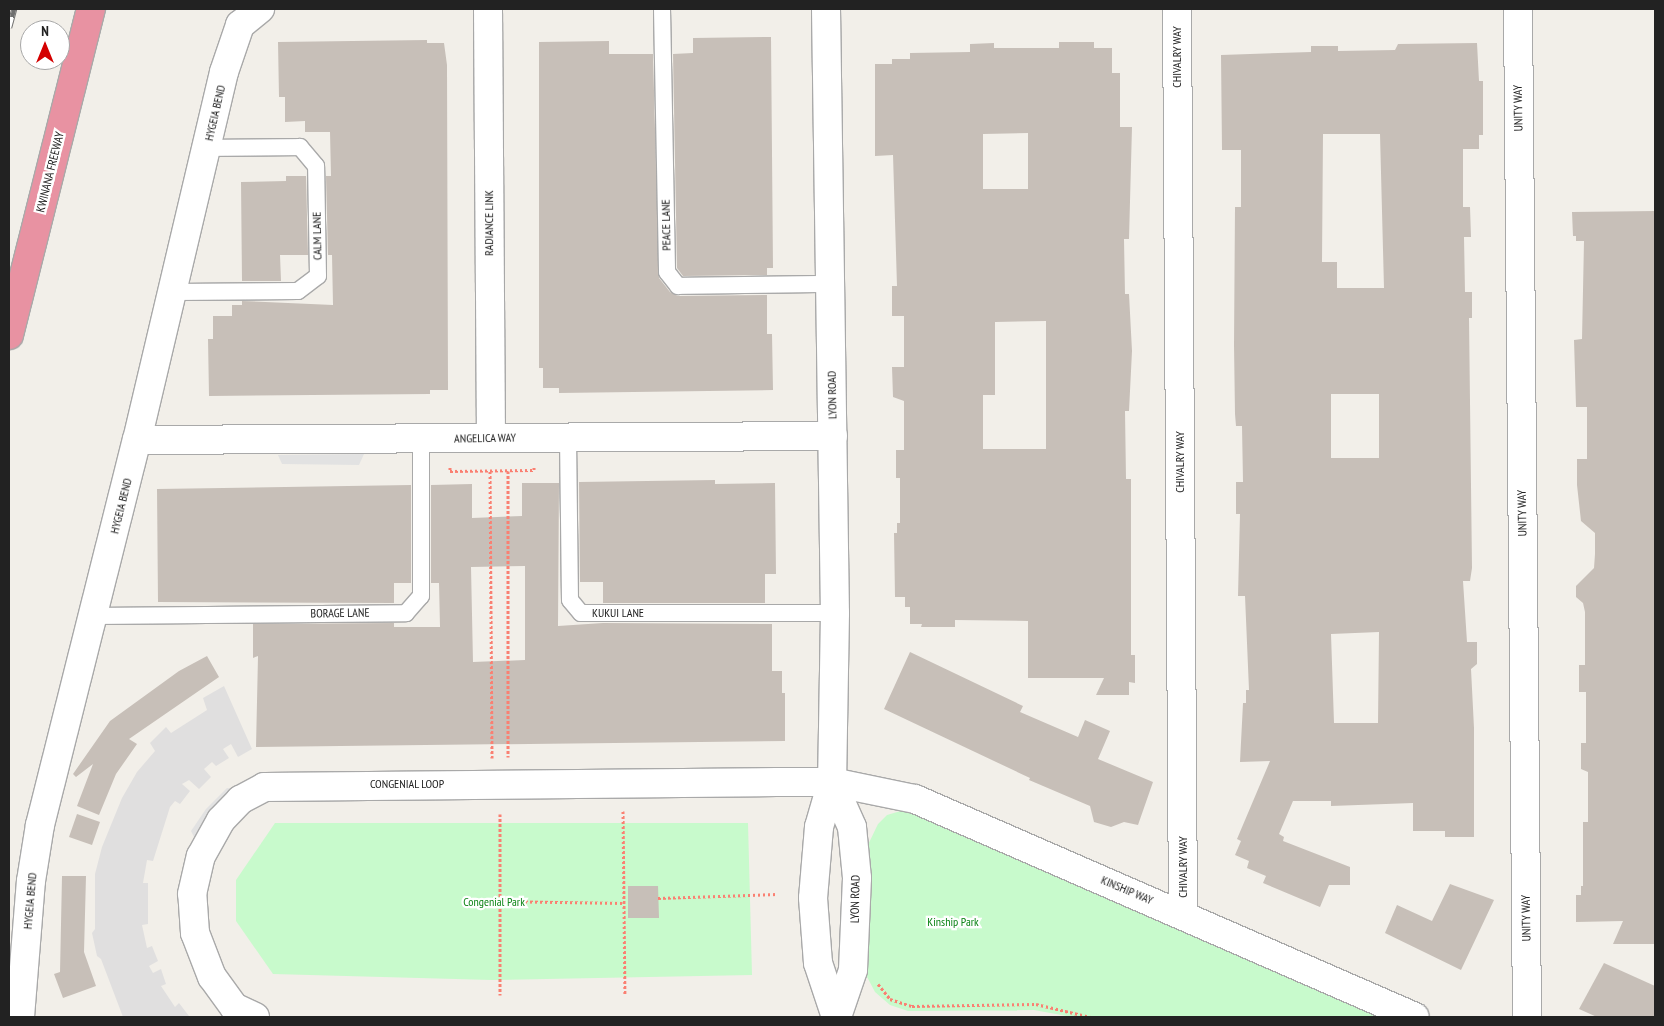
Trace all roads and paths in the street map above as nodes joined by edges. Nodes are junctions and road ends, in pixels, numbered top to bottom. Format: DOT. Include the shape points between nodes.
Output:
graph roads {
  1 [pos="91,9"];
  2 [pos="260,9"];
  3 [pos="488,9"];
  4 [pos="662,9"];
  5 [pos="826,9"];
  6 [pos="1177,9"];
  7 [pos="1518,9"];
  8 [pos="206,148"];
  9 [pos="830,284"];
  10 [pos="174,292"];
  11 [pos="9,335"];
  12 [pos="833,436"];
  13 [pos="491,437"];
  14 [pos="568,437"];
  15 [pos="422,438"];
  16 [pos="137,440"];
  17 [pos="490,471"];
  18 [pos="508,471"];
  19 [pos="835,612"];
  20 [pos="93,616"];
  21 [pos="832,782"];
  22 [pos="623,810"];
  23 [pos="500,814"];
  24 [pos="778,894"];
  25 [pos="658,898"];
  26 [pos="500,901"];
  27 [pos="624,903"];
  28 [pos="1183,915"];
  29 [pos="872,976"];
  30 [pos="500,995"];
  31 [pos="625,995"];
  32 [pos="20,1017"];
  33 [pos="255,1017"];
  34 [pos="837,1017"];
  35 [pos="1090,1017"];
  36 [pos="1415,1017"];
  37 [pos="1527,1017"];
  1 -- 11 [label="highway, KWINANA FREEWAY"];
  2 -- 8 [label="street, HYGEIA BEND" via="240,25"];
  3 -- 13 [label="street, RADIANCE LINK"];
  4 -- 9 [label="lane, PEACE LANE" via="667,272 678,286"];
  5 -- 9 [label="street, LYON ROAD"];
  6 -- 28 [label="street, CHIVALRY WAY"];
  7 -- 37 [label="street, UNITY WAY"];
  8 -- 10 [label="street, HYGEIA BEND"];
  8 -- 10 [label="lane, CALM LANE" via="300,146 316,166 318,276 298,291"];
  9 -- 12 [label="street, LYON ROAD"];
  10 -- 16 [label="street, HYGEIA BEND"];
  12 -- 14 [label="street, ANGELICA WAY"];
  12 -- 19 [label="street, LYON ROAD"];
  13 -- 14 [label="street, ANGELICA WAY"];
  13 -- 15 [label="street, ANGELICA WAY"];
  14 -- 19 [label="lane, KUKUI LANE" via="570,600 581,612"];
  15 -- 16 [label="street, ANGELICA WAY"];
  15 -- 20 [label="lane, BORAGE LANE" via="422,596 406,612"];
  16 -- 20 [label="street, HYGEIA BEND"];
  17 -- 18 [label="path" via="492,758 508,758"];
  19 -- 21 [label="street, LYON ROAD"];
  20 -- 32 [label="street, HYGEIA BEND" via="40,825 31,881"];
  21 -- 28 [label="street, KINSHIP WAY" via="915,799"];
  21 -- 33 [label="street, CONGENIAL LOOP" via="264,786 240,800 221,820 201,856 192,894 195,933 212,977 234,1007"];
  21 -- 34 [label="street, LYON ROAD" via="819,827 813,898 818,963"];
  21 -- 34 [label="street, LYON ROAD" via="852,827 857,878 853,970"];
  22 -- 27 [label="path"];
  23 -- 26 [label="path"];
  24 -- 25 [label="path"];
  26 -- 27 [label="path"];
  26 -- 30 [label="path"];
  27 -- 31 [label="path"];
  28 -- 36 [label="street, KINSHIP WAY"];
  29 -- 35 [label="path" via="890,999 912,1006 1036,1004"];
}
